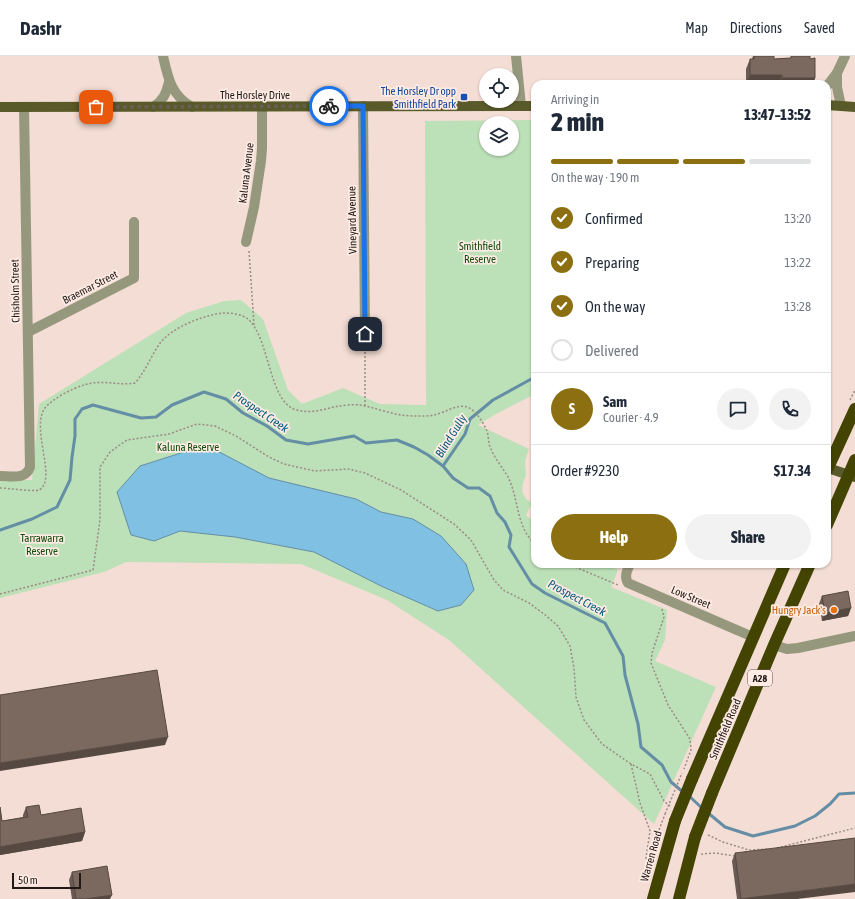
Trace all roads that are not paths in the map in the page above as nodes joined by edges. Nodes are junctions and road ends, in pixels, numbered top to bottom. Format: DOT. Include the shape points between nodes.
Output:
graph roads {
  1 [pos="163,56"];
  2 [pos="516,56"];
  3 [pos="845,56"];
  4 [pos="837,73"];
  5 [pos="831,81"];
  6 [pos="169,82"];
  7 [pos="831,105"];
  8 [pos="262,106"];
  9 [pos="363,106"];
  10 [pos="521,106"];
  11 [pos="531,106"];
  12 [pos="841,106"];
  13 [pos="153,107"];
  14 [pos="192,107"];
  15 [pos="855,107"];
  16 [pos="0,108"];
  17 [pos="24,108"];
  18 [pos="134,222"];
  19 [pos="246,242"];
  20 [pos="28,332"];
  21 [pos="365,334"];
  22 [pos="855,409"];
  23 [pos="831,460"];
  24 [pos="853,468"];
  25 [pos="831,469"];
  26 [pos="0,476"];
  27 [pos="831,516"];
  28 [pos="628,568"];
  29 [pos="783,568"];
  30 [pos="808,568"];
  31 [pos="855,636"];
  32 [pos="753,637"];
  33 [pos="774,645"];
  34 [pos="670,817"];
  35 [pos="653,899"];
  36 [pos="678,899"];
  1 -- 6 [label="street"];
  2 -- 10 [label="street"];
  3 -- 4 [label="street"];
  4 -- 5 [label="street"];
  4 -- 12 [label="street"];
  6 -- 13 [label="street" via="164,98"];
  6 -- 14 [label="street" via="183,102"];
  7 -- 12 [label="main road"];
  8 -- 9 [label="main road, The Horsley Drive"];
  8 -- 14 [label="main road, The Horsley Drive"];
  8 -- 19 [label="street, Kaluna Avenue" via="261,161"];
  9 -- 10 [label="main road, The Horsley Drive"];
  9 -- 21 [label="street, Vineyard Avenue"];
  10 -- 11 [label="main road, The Horsley Drive"];
  12 -- 15 [label="main road"];
  13 -- 14 [label="main road, The Horsley Drive"];
  13 -- 17 [label="main road, The Horsley Drive"];
  16 -- 17 [label="main road, The Horsley Drive"];
  17 -- 20 [label="street, Chisholm Street"];
  18 -- 20 [label="street, Braemar Street" via="134,278"];
  20 -- 26 [label="street, Chisholm Street" via="30,463 28,473 20,476"];
  22 -- 23 [label="highway"];
  24 -- 25 [label="main road"];
  24 -- 27 [label="highway"];
  28 -- 32 [label="street, Low Street" via="625,579 628,583"];
  29 -- 32 [label="highway, Smithfield Road / A28"];
  30 -- 33 [label="highway, Smithfield Road / A28"];
  31 -- 33 [label="street" via="798,648 787,649"];
  32 -- 34 [label="highway, Smithfield Road / A28, bridge"];
  33 -- 36 [label="highway, Smithfield Road / A28, bridge" via="695,837"];
  34 -- 35 [label="highway, Warren Road / A28"];
}
